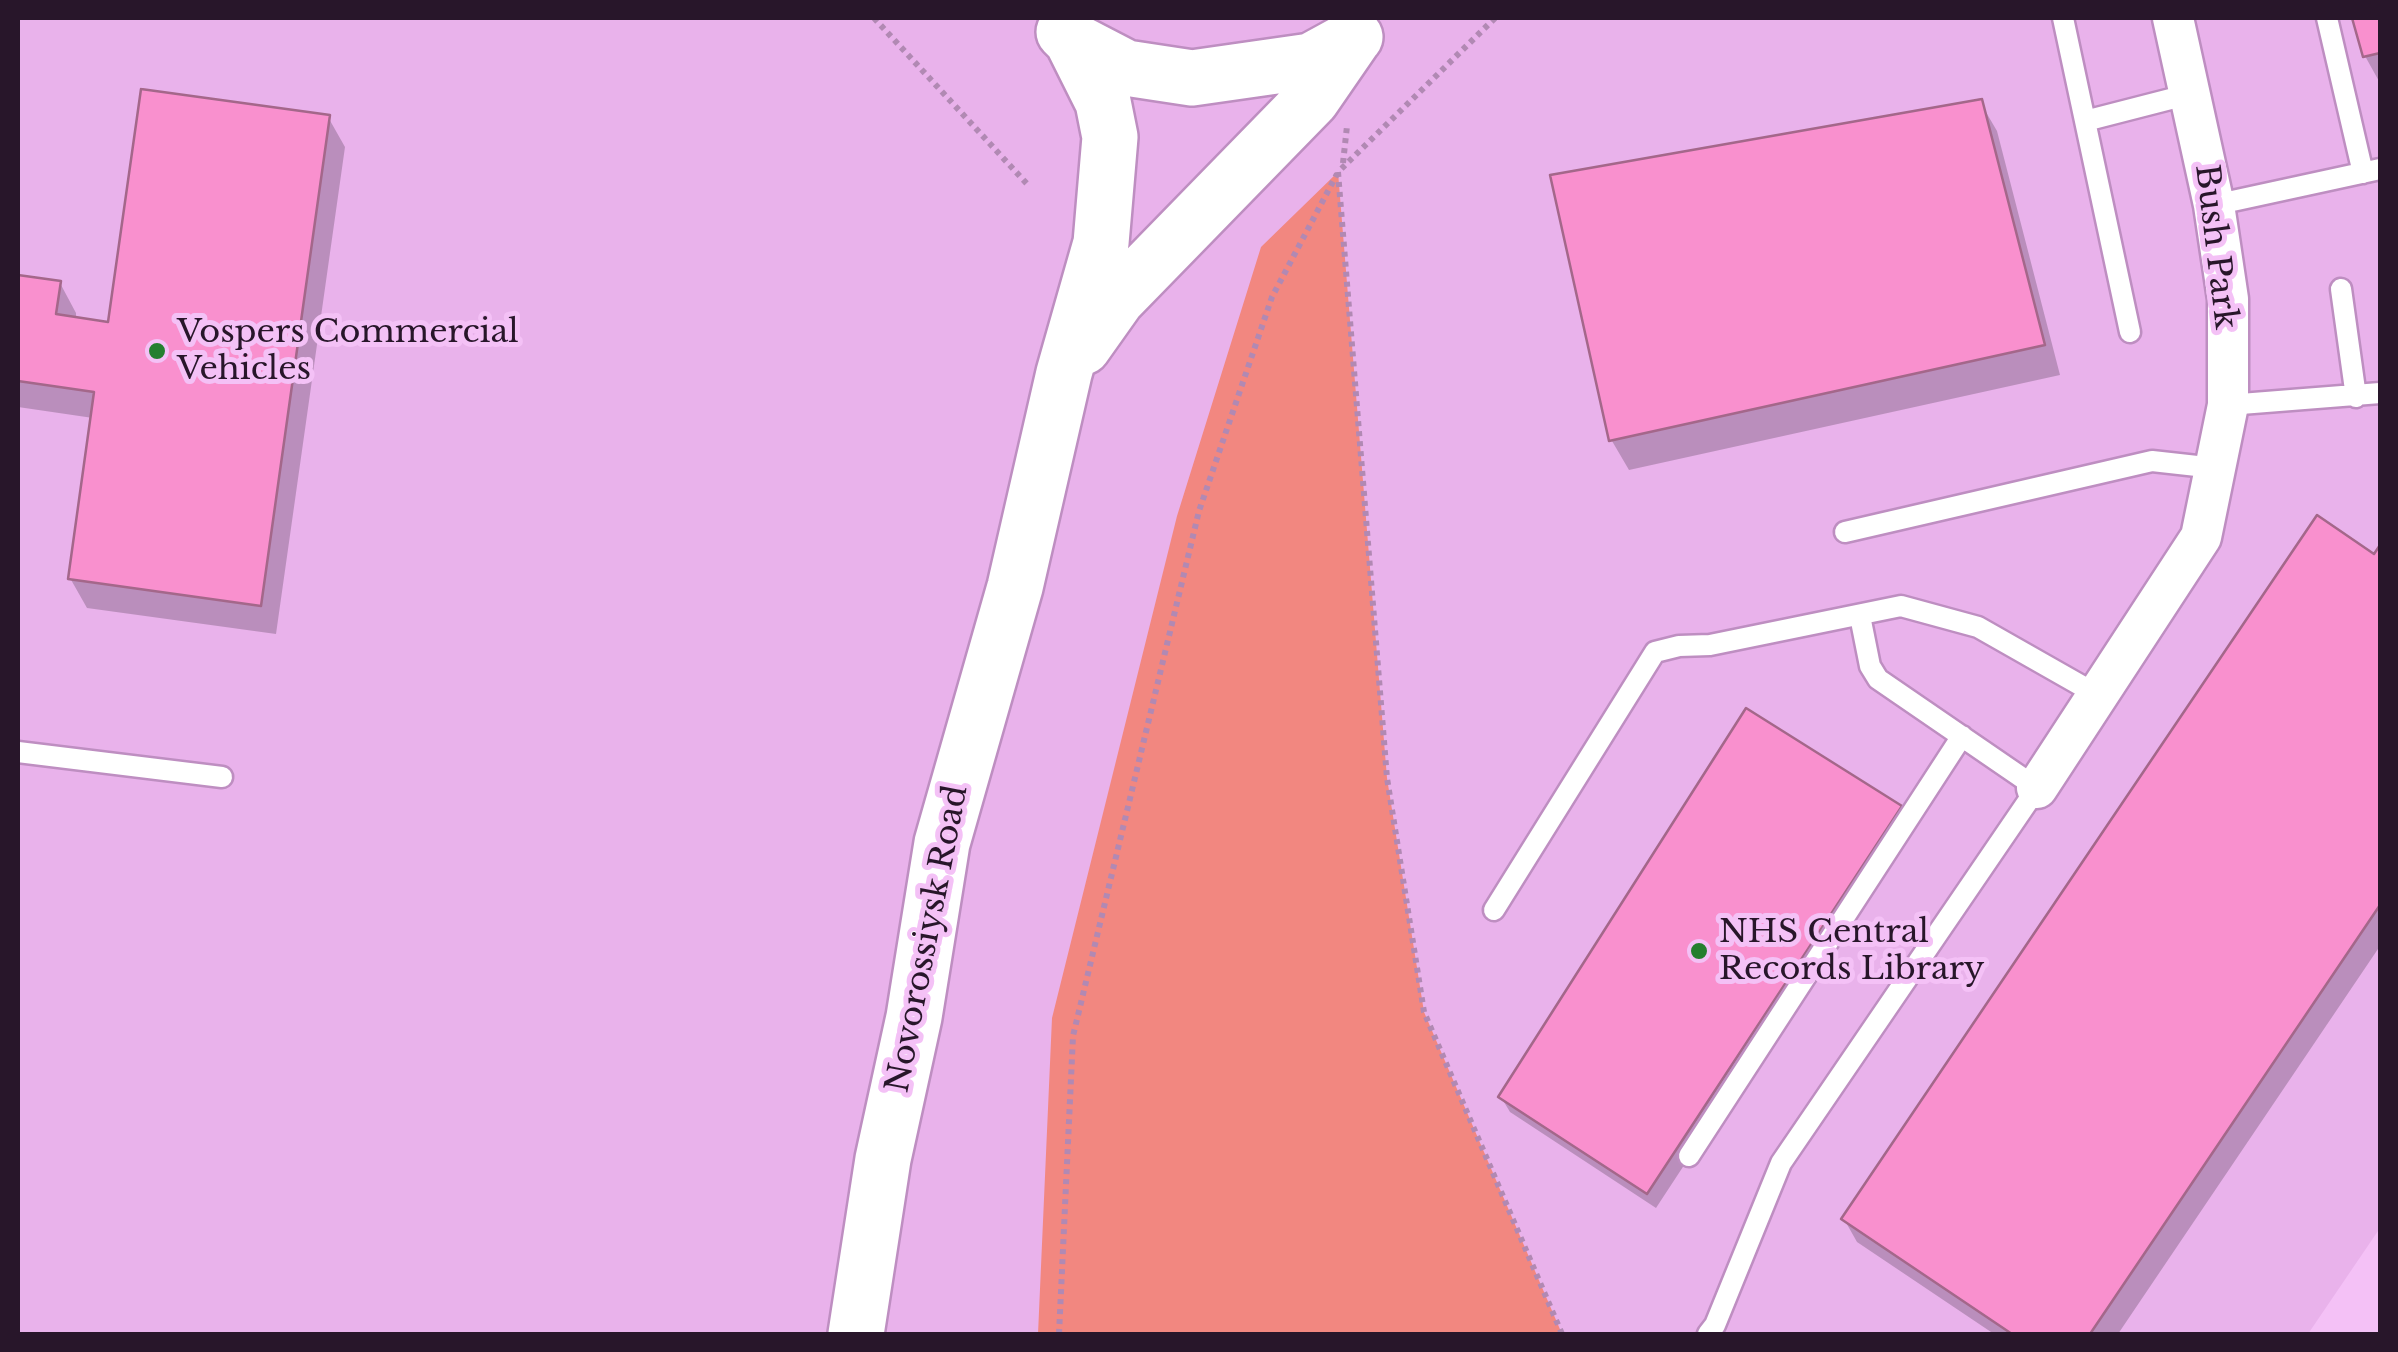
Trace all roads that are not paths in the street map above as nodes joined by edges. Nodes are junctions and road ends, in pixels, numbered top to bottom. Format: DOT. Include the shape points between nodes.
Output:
graph roads {
  1 [pos="2063,18"];
  2 [pos="2174,18"];
  3 [pos="2327,18"];
  4 [pos="1364,28"];
  5 [pos="1061,29"];
  6 [pos="2190,94"];
  7 [pos="2086,121"];
  8 [pos="2372,171"];
  9 [pos="2214,205"];
  10 [pos="2341,289"];
  11 [pos="2130,332"];
  12 [pos="1064,374"];
  13 [pos="2380,393"];
  14 [pos="2356,396"];
  15 [pos="2228,405"];
  16 [pos="2215,468"];
  17 [pos="1845,532"];
  18 [pos="1860,616"];
  19 [pos="2096,694"];
  20 [pos="1962,736"];
  21 [pos="18,752"];
  22 [pos="222,777"];
  23 [pos="2037,788"];
  24 [pos="1494,910"];
  25 [pos="1688,1156"];
  26 [pos="856,1334"];
  27 [pos="1708,1334"];
  1 -- 7 [label="lane"];
  2 -- 6 [label="street, Bush Park"];
  3 -- 8 [label="lane"];
  4 -- 5 [label="main road" via="1311,61 1192,78 1126,68"];
  4 -- 12 [label="main road, Novorossiysk Road" via="1312,100 1117,299"];
  5 -- 12 [label="main road, Novorossiysk Road" via="1103,102 1110,136 1101,243"];
  6 -- 7 [label="lane"];
  6 -- 9 [label="street, Bush Park"];
  7 -- 11 [label="lane"];
  8 -- 9 [label="lane"];
  9 -- 15 [label="street, Bush Park" via="2228,299"];
  10 -- 14 [label="lane"];
  12 -- 26 [label="main road, Novorossiysk Road" via="942,843"];
  13 -- 14 [label="lane"];
  14 -- 15 [label="lane"];
  15 -- 16 [label="street, Bush Park"];
  16 -- 17 [label="lane" via="2152,461"];
  16 -- 19 [label="street, Bush Park" via="2201,537"];
  18 -- 19 [label="lane" via="1902,606 1978,628"];
  18 -- 20 [label="lane" via="1878,679"];
  18 -- 24 [label="lane" via="1655,652"];
  19 -- 23 [label="street, Bush Park"];
  20 -- 23 [label="lane"];
  20 -- 25 [label="lane"];
  21 -- 22 [label="lane"];
  23 -- 27 [label="lane" via="1780,1163"];
}
